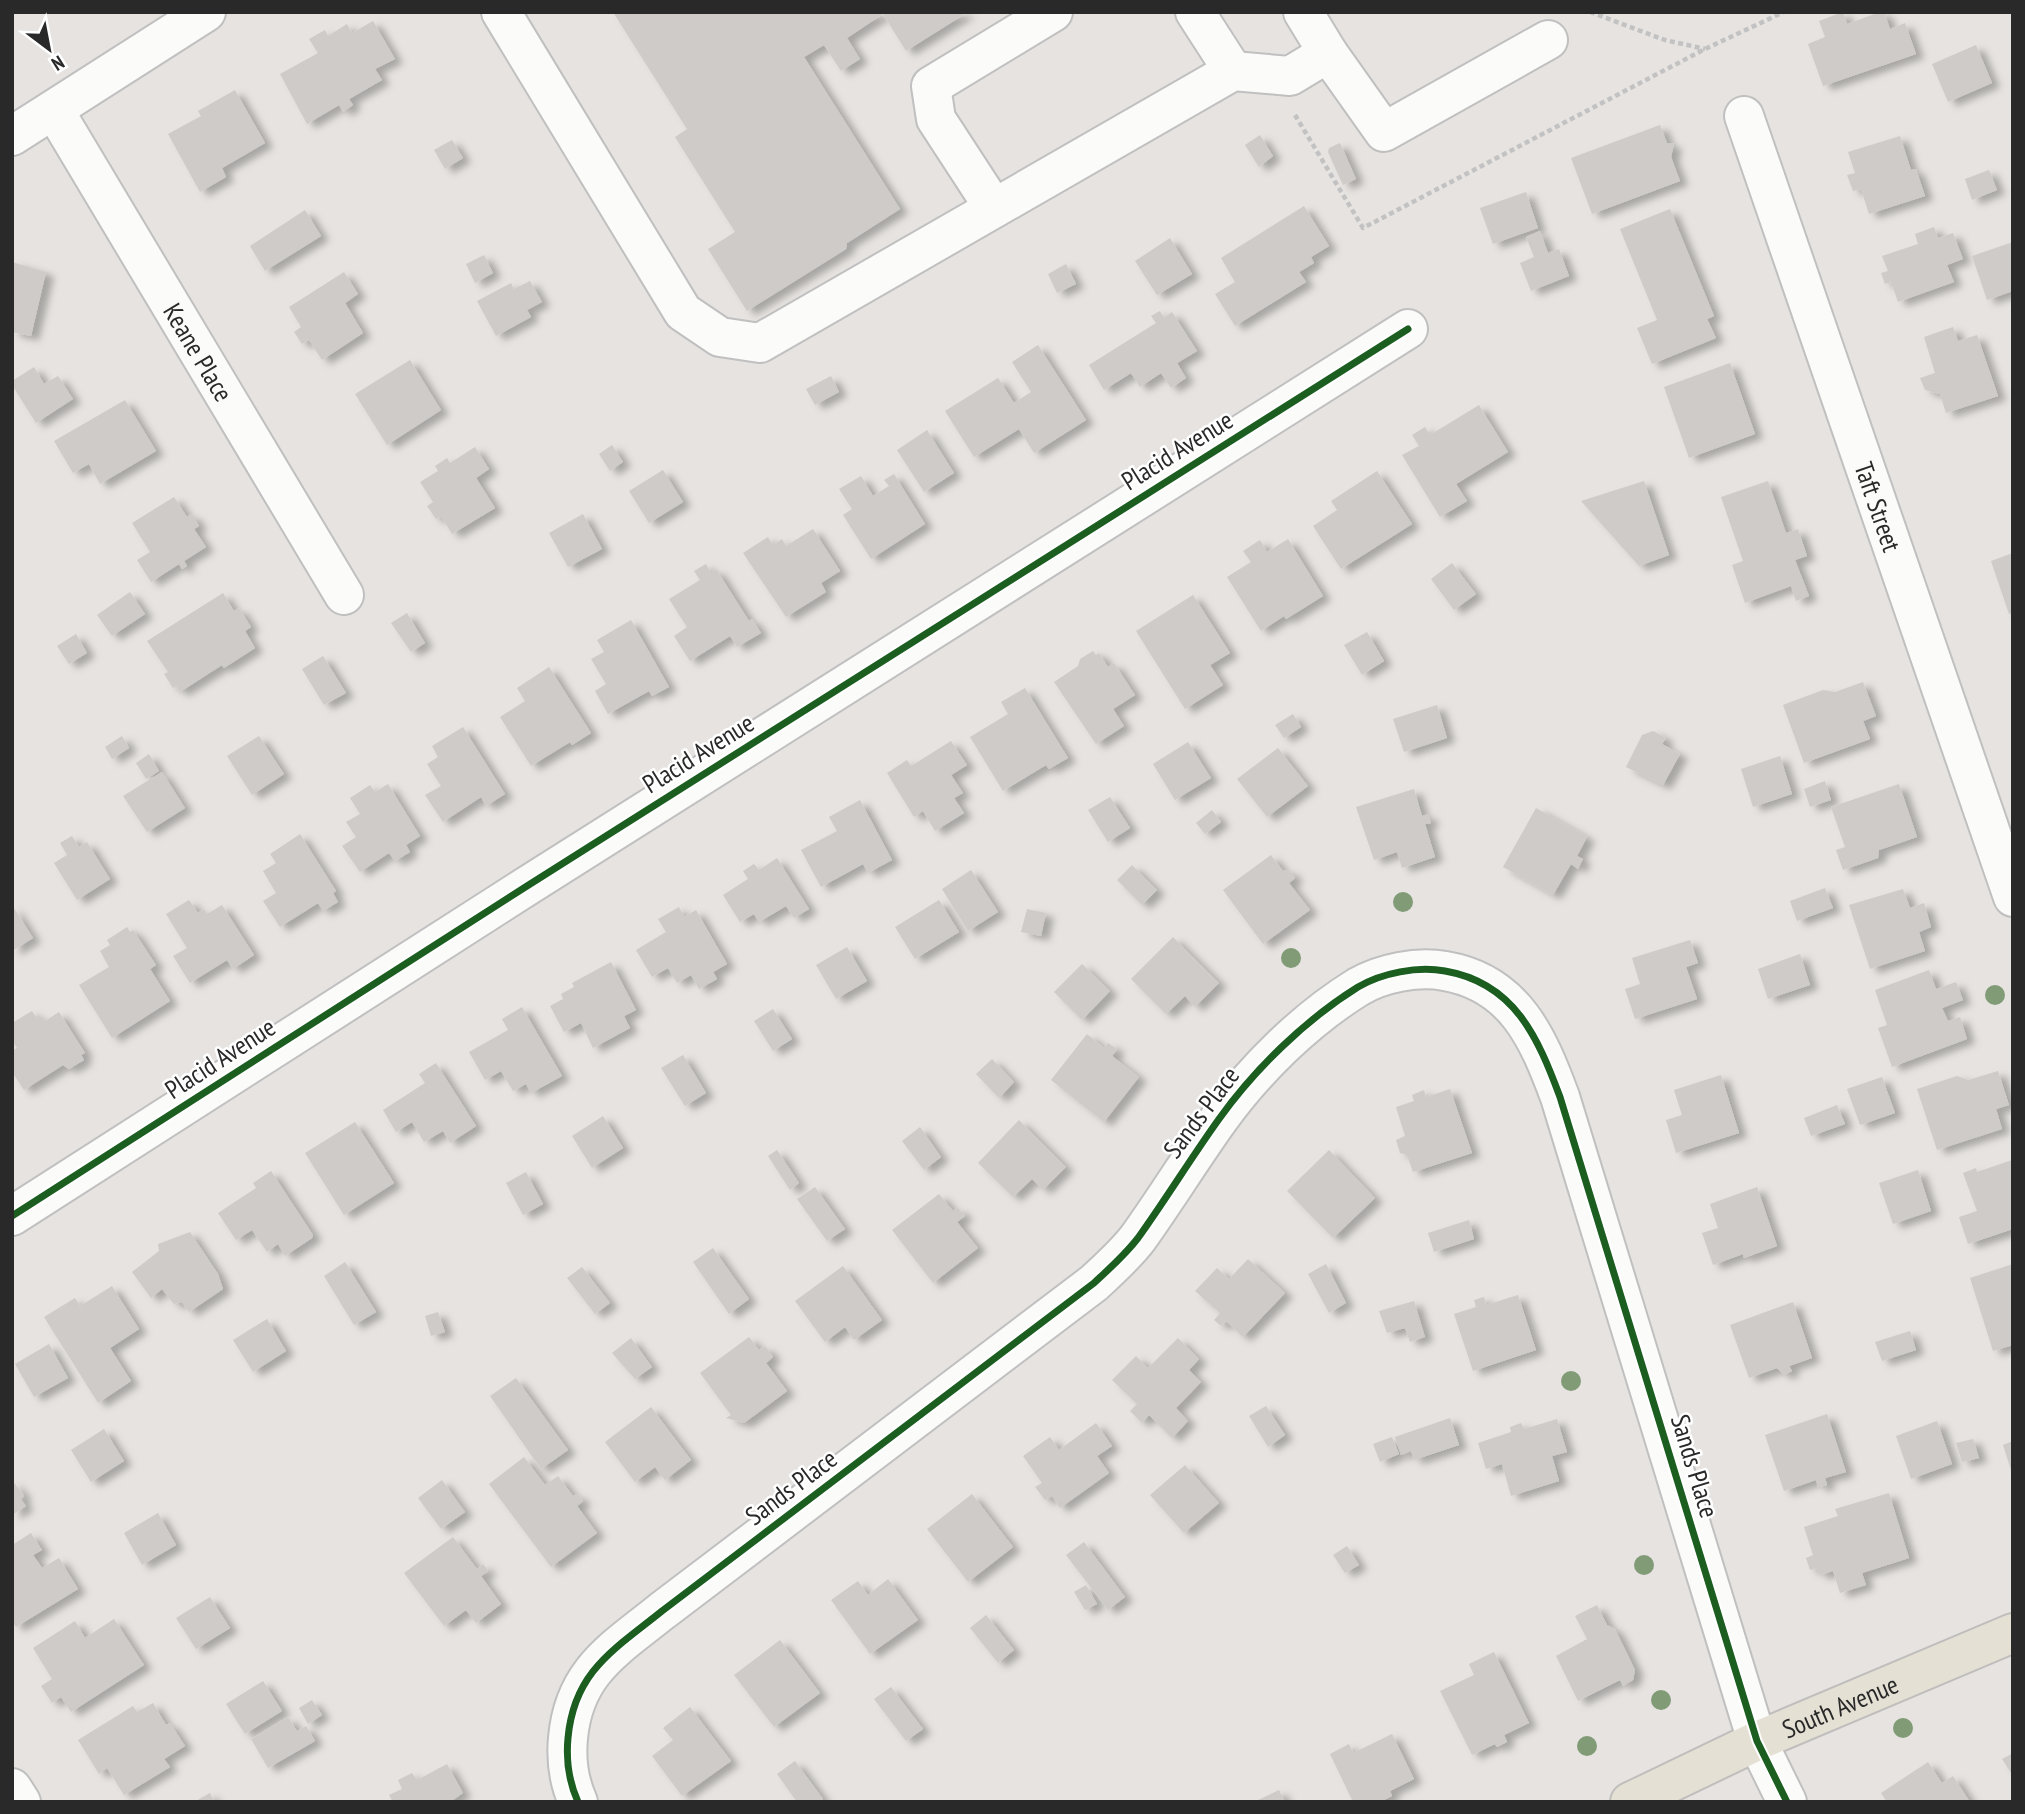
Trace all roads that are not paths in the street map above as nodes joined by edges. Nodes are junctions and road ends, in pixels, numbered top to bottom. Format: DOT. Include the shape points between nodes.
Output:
graph roads {
  1 [pos="206,12"];
  2 [pos="501,12"];
  3 [pos="1053,12"];
  4 [pos="1195,12"];
  5 [pos="1303,12"];
  6 [pos="1548,40"];
  7 [pos="1328,53"];
  8 [pos="1233,71"];
  9 [pos="54,110"];
  10 [pos="1744,116"];
  11 [pos="15,127"];
  12 [pos="994,208"];
  13 [pos="1408,329"];
  14 [pos="344,594"];
  15 [pos="2013,897"];
  16 [pos="12,1216"];
  17 [pos="2013,1633"];
  18 [pos="1757,1741"];
  19 [pos="12,1788"];
  20 [pos="21,1802"];
  21 [pos="578,1802"];
  22 [pos="1630,1802"];
  23 [pos="1787,1802"];
  1 -- 9 [label="street"];
  2 -- 12 [label="street" via="683,312 720,337 760,343"];
  3 -- 12 [label="street" via="931,86 936,119"];
  4 -- 8 [label="street"];
  5 -- 7 [label="street"];
  6 -- 7 [label="street" via="1384,132"];
  7 -- 8 [label="street" via="1290,76"];
  8 -- 12 [label="street"];
  9 -- 11 [label="street"];
  9 -- 14 [label="street, Keane Place"];
  10 -- 15 [label="street, Taft Street"];
  13 -- 16 [label="street, Placid Avenue"];
  17 -- 18 [label="main road, South Avenue"];
  18 -- 21 [label="street, Sands Place" via="1543,1051 1515,1008 1487,986 1454,973 1416,970 1358,987 1267,1063 1220,1118 1137,1239 1094,1283 662,1611 594,1669 574,1703 569,1724 569,1770"];
  18 -- 22 [label="main road, South Avenue"];
  18 -- 23 [label="street, Sands Place"];
  19 -- 20 [label="street"];
}
